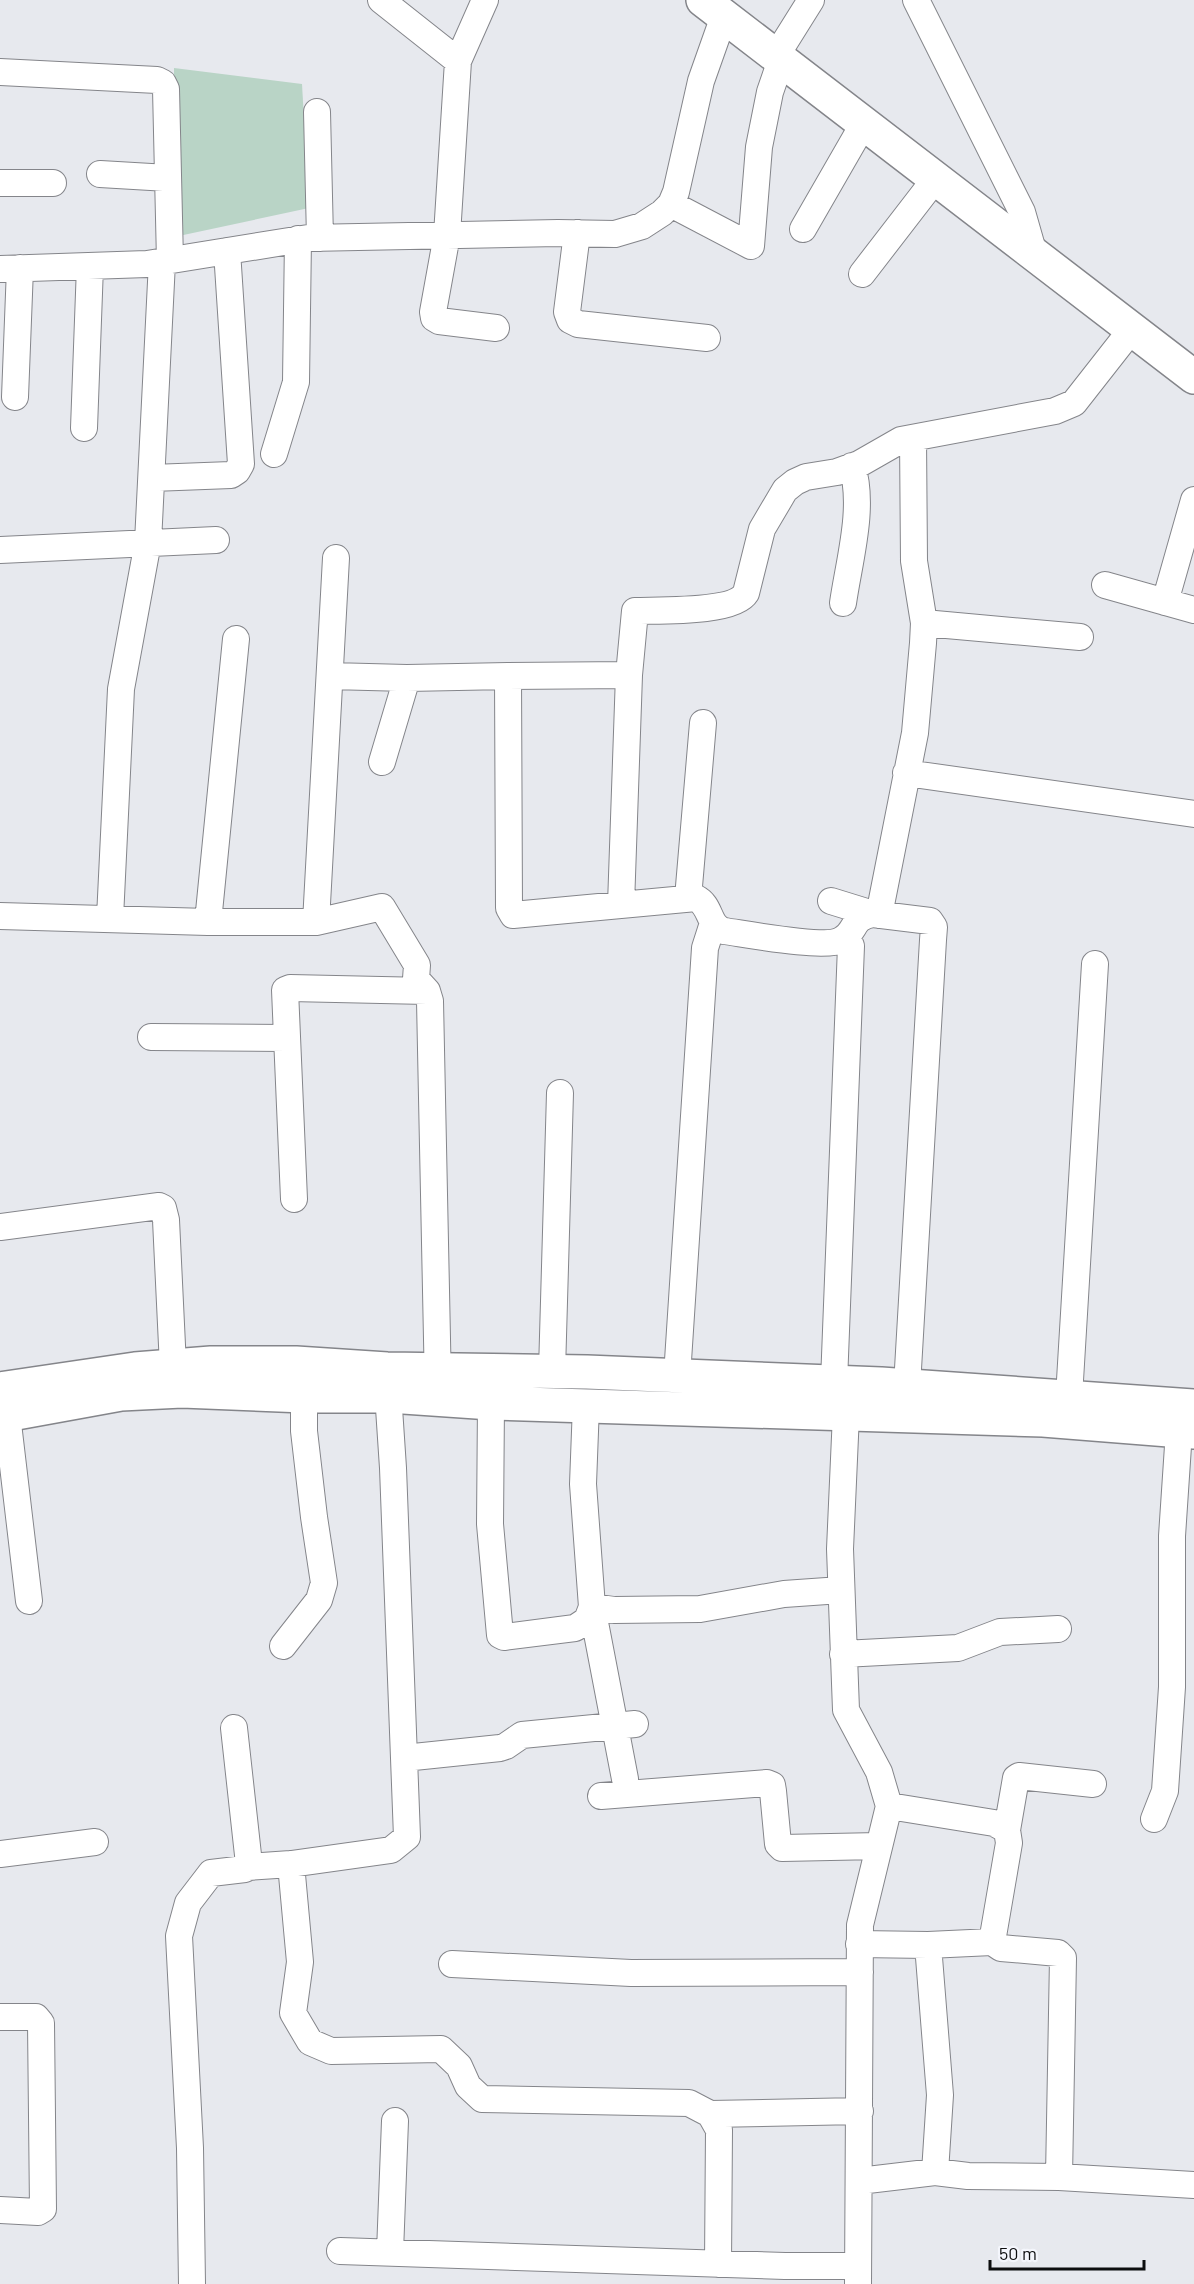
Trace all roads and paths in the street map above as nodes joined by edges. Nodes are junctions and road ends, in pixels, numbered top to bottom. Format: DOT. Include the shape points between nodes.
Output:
graph roads {
  1 [pos="381,0"];
  2 [pos="484,0"];
  3 [pos="811,0"];
  4 [pos="916,0"];
  5 [pos="714,8"];
  6 [pos="779,58"];
  7 [pos="458,61"];
  8 [pos="0,72"];
  9 [pos="317,112"];
  10 [pos="864,123"];
  11 [pos="100,174"];
  12 [pos="168,178"];
  13 [pos="936,178"];
  14 [pos="0,183"];
  15 [pos="53,183"];
  16 [pos="671,204"];
  17 [pos="803,229"];
  18 [pos="577,233"];
  19 [pos="447,235"];
  20 [pos="309,238"];
  21 [pos="227,251"];
  22 [pos="1034,254"];
  23 [pos="166,261"];
  24 [pos="90,266"];
  25 [pos="10,269"];
  26 [pos="862,273"];
  27 [pos="496,328"];
  28 [pos="1132,329"];
  29 [pos="707,338"];
  30 [pos="1194,376"];
  31 [pos="15,397"];
  32 [pos="84,428"];
  33 [pos="913,438"];
  34 [pos="274,454"];
  35 [pos="852,466"];
  36 [pos="152,478"];
  37 [pos="1194,500"];
  38 [pos="216,540"];
  39 [pos="148,542"];
  40 [pos="0,550"];
  41 [pos="336,558"];
  42 [pos="1105,585"];
  43 [pos="1165,602"];
  44 [pos="843,603"];
  45 [pos="1194,610"];
  46 [pos="924,623"];
  47 [pos="1080,637"];
  48 [pos="236,639"];
  49 [pos="628,675"];
  50 [pos="330,676"];
  51 [pos="508,676"];
  52 [pos="407,678"];
  53 [pos="703,723"];
  54 [pos="382,762"];
  55 [pos="906,773"];
  56 [pos="1194,814"];
  57 [pos="688,898"];
  58 [pos="831,901"];
  59 [pos="621,905"];
  60 [pos="876,915"];
  61 [pos="0,916"];
  62 [pos="110,918"];
  63 [pos="208,922"];
  64 [pos="316,922"];
  65 [pos="713,923"];
  66 [pos="847,936"];
  67 [pos="1095,964"];
  68 [pos="427,991"];
  69 [pos="150,1037"];
  70 [pos="287,1038"];
  71 [pos="560,1093"];
  72 [pos="294,1199"];
  73 [pos="0,1227"];
  74 [pos="173,1366"];
  75 [pos="552,1371"];
  76 [pos="677,1376"];
  77 [pos="388,1382"];
  78 [pos="834,1382"];
  79 [pos="438,1384"];
  80 [pos="907,1386"];
  81 [pos="304,1396"];
  82 [pos="1069,1397"];
  83 [pos="491,1403"];
  84 [pos="586,1405"];
  85 [pos="2,1407"];
  86 [pos="846,1414"];
  87 [pos="1189,1423"];
  88 [pos="841,1590"];
  89 [pos="29,1600"];
  90 [pos="592,1607"];
  91 [pos="1058,1629"];
  92 [pos="283,1646"];
  93 [pos="843,1654"];
  94 [pos="1183,1702"];
  95 [pos="624,1725"];
  96 [pos="234,1728"];
  97 [pos="404,1758"];
  98 [pos="626,1779"];
  99 [pos="1093,1784"];
  100 [pos="601,1796"];
  101 [pos="889,1806"];
  102 [pos="1154,1819"];
  103 [pos="1007,1830"];
  104 [pos="95,1842"];
  105 [pos="879,1846"];
  106 [pos="0,1854"];
  107 [pos="291,1864"];
  108 [pos="248,1867"];
  109 [pos="992,1942"];
  110 [pos="859,1944"];
  111 [pos="928,1945"];
  112 [pos="452,1964"];
  113 [pos="860,1972"];
  114 [pos="0,2018"];
  115 [pos="860,2111"];
  116 [pos="710,2114"];
  117 [pos="395,2121"];
  118 [pos="935,2172"];
  119 [pos="1059,2177"];
  120 [pos="859,2181"];
  121 [pos="1194,2186"];
  122 [pos="0,2210"];
  123 [pos="340,2251"];
  124 [pos="390,2252"];
  125 [pos="718,2264"];
  126 [pos="673,2273"];
  127 [pos="858,2275"];
  128 [pos="192,2284"];
  1 -- 7 [label="street"];
  2 -- 7 [label="street"];
  3 -- 6 [label="street"];
  4 -- 22 [label="street" via="1022,212"];
  5 -- 6 [label="main road"];
  5 -- 16 [label="street"];
  6 -- 10 [label="main road"];
  6 -- 16 [label="street" via="759,147 751,246"];
  7 -- 19 [label="street"];
  8 -- 12 [label="street" via="163,83"];
  9 -- 20 [label="street"];
  10 -- 13 [label="main road"];
  10 -- 17 [label="street"];
  11 -- 12 [label="street"];
  12 -- 23 [label="street"];
  13 -- 22 [label="main road"];
  13 -- 26 [label="street"];
  14 -- 15 [label="street"];
  16 -- 18 [label="street" via="629,231"];
  18 -- 19 [label="street"];
  18 -- 29 [label="street" via="567,312 570,320"];
  19 -- 20 [label="street"];
  19 -- 27 [label="street" via="434,318"];
  20 -- 21 [label="street"];
  20 -- 34 [label="street" via="296,382"];
  21 -- 23 [label="street"];
  21 -- 36 [label="street" via="241,464 231,475"];
  22 -- 28 [label="main road"];
  23 -- 24 [label="street"];
  23 -- 36 [label="street"];
  24 -- 25 [label="street"];
  24 -- 32 [label="street"];
  25 -- 31 [label="street"];
  28 -- 30 [label="main road"];
  28 -- 33 [label="street" via="1069,406"];
  33 -- 35 [label="street" via="892,444"];
  33 -- 46 [label="street" via="914,561"];
  35 -- 44 [label="street" via="858,488 857,512"];
  35 -- 49 [label="street" via="806,477 785,490 762,529 746,593 739,601 686,610 635,611"];
  36 -- 39 [label="street"];
  37 -- 43 [label="street"];
  38 -- 39 [label="street"];
  39 -- 40 [label="street"];
  39 -- 62 [label="street" via="121,689"];
  41 -- 50 [label="street"];
  42 -- 43 [label="street"];
  43 -- 45 [label="street"];
  46 -- 47 [label="street"];
  46 -- 55 [label="street" via="915,733"];
  48 -- 63 [label="street"];
  49 -- 51 [label="street"];
  49 -- 59 [label="street"];
  50 -- 52 [label="street"];
  50 -- 64 [label="street"];
  51 -- 52 [label="street"];
  51 -- 59 [label="street" via="510,912 517,916"];
  52 -- 54 [label="street"];
  53 -- 57 [label="street"];
  55 -- 56 [label="street"];
  55 -- 60 [label="street"];
  57 -- 59 [label="street"];
  57 -- 65 [label="street" via="703,901"];
  58 -- 60 [label="street"];
  60 -- 66 [label="street" via="857,920"];
  60 -- 80 [label="street" via="922,919 934,927"];
  61 -- 62 [label="street"];
  62 -- 63 [label="street"];
  63 -- 64 [label="street"];
  64 -- 68 [label="street" via="382,908 417,965 416,979"];
  65 -- 66 [label="street" via="724,931 824,944"];
  65 -- 76 [label="street" via="705,948"];
  66 -- 78 [label="street" via="851,946"];
  67 -- 82 [label="street"];
  68 -- 70 [label="street" via="287,988"];
  68 -- 79 [label="street"];
  69 -- 70 [label="street"];
  70 -- 72 [label="street"];
  71 -- 75 [label="street"];
  73 -- 74 [label="street" via="163,1208"];
  74 -- 77 [label="main road" via="285,1363"];
  74 -- 85 [label="main road"];
  75 -- 76 [label="main road"];
  75 -- 79 [label="main road"];
  76 -- 78 [label="main road"];
  77 -- 79 [label="main road"];
  77 -- 81 [label="main road"];
  77 -- 97 [label="street"];
  78 -- 80 [label="main road"];
  79 -- 83 [label="main road"];
  80 -- 82 [label="main road"];
  81 -- 85 [label="main road" via="182,1391"];
  81 -- 92 [label="street" via="305,1442 324,1583 319,1600"];
  82 -- 87 [label="main road"];
  83 -- 84 [label="main road"];
  83 -- 90 [label="street" via="490,1524 500,1635 575,1628 587,1620"];
  84 -- 86 [label="main road"];
  84 -- 90 [label="street" via="583,1484"];
  85 -- 89 [label="street"];
  86 -- 87 [label="main road"];
  86 -- 88 [label="street"];
  87 -- 94 [label="street" via="1172,1536"];
  88 -- 90 [label="street" via="784,1594 700,1609"];
  88 -- 93 [label="street"];
  90 -- 95 [label="street"];
  91 -- 93 [label="street" via="1000,1632 958,1648"];
  93 -- 101 [label="street" via="846,1710 879,1772"];
  94 -- 102 [label="street" via="1165,1791"];
  95 -- 97 [label="street" via="522,1735 500,1748"];
  95 -- 98 [label="street"];
  96 -- 108 [label="street"];
  97 -- 107 [label="street" via="407,1837 399,1845 392,1850"];
  99 -- 103 [label="street" via="1019,1776"];
  100 -- 105 [label="street" via="766,1783 774,1791 778,1844 782,1848"];
  101 -- 103 [label="street" via="994,1823"];
  101 -- 105 [label="street"];
  103 -- 109 [label="street" via="1009,1843"];
  104 -- 106 [label="street"];
  105 -- 110 [label="street"];
  107 -- 108 [label="street"];
  107 -- 116 [label="street" via="300,1962 293,2013 310,2042 331,2051 441,2049 459,2066 468,2086 482,2099 689,2103"];
  108 -- 128 [label="street" via="211,1873 188,1903 179,1936 190,2148"];
  109 -- 111 [label="street"];
  109 -- 119 [label="street" via="1001,1947 1058,1953 1063,1958"];
  110 -- 111 [label="street"];
  110 -- 113 [label="street"];
  111 -- 118 [label="street" via="939,2095"];
  112 -- 113 [label="street" via="631,1972"];
  113 -- 115 [label="street"];
  114 -- 122 [label="street" via="36,2017 41,2023 43,2209"];
  115 -- 116 [label="street"];
  115 -- 120 [label="street"];
  116 -- 125 [label="street" via="719,2130"];
  117 -- 124 [label="street"];
  118 -- 119 [label="street"];
  118 -- 120 [label="street"];
  119 -- 121 [label="street"];
  120 -- 127 [label="street"];
  123 -- 124 [label="street"];
  124 -- 126 [label="street"];
  125 -- 126 [label="street"];
  125 -- 127 [label="street"];
}
